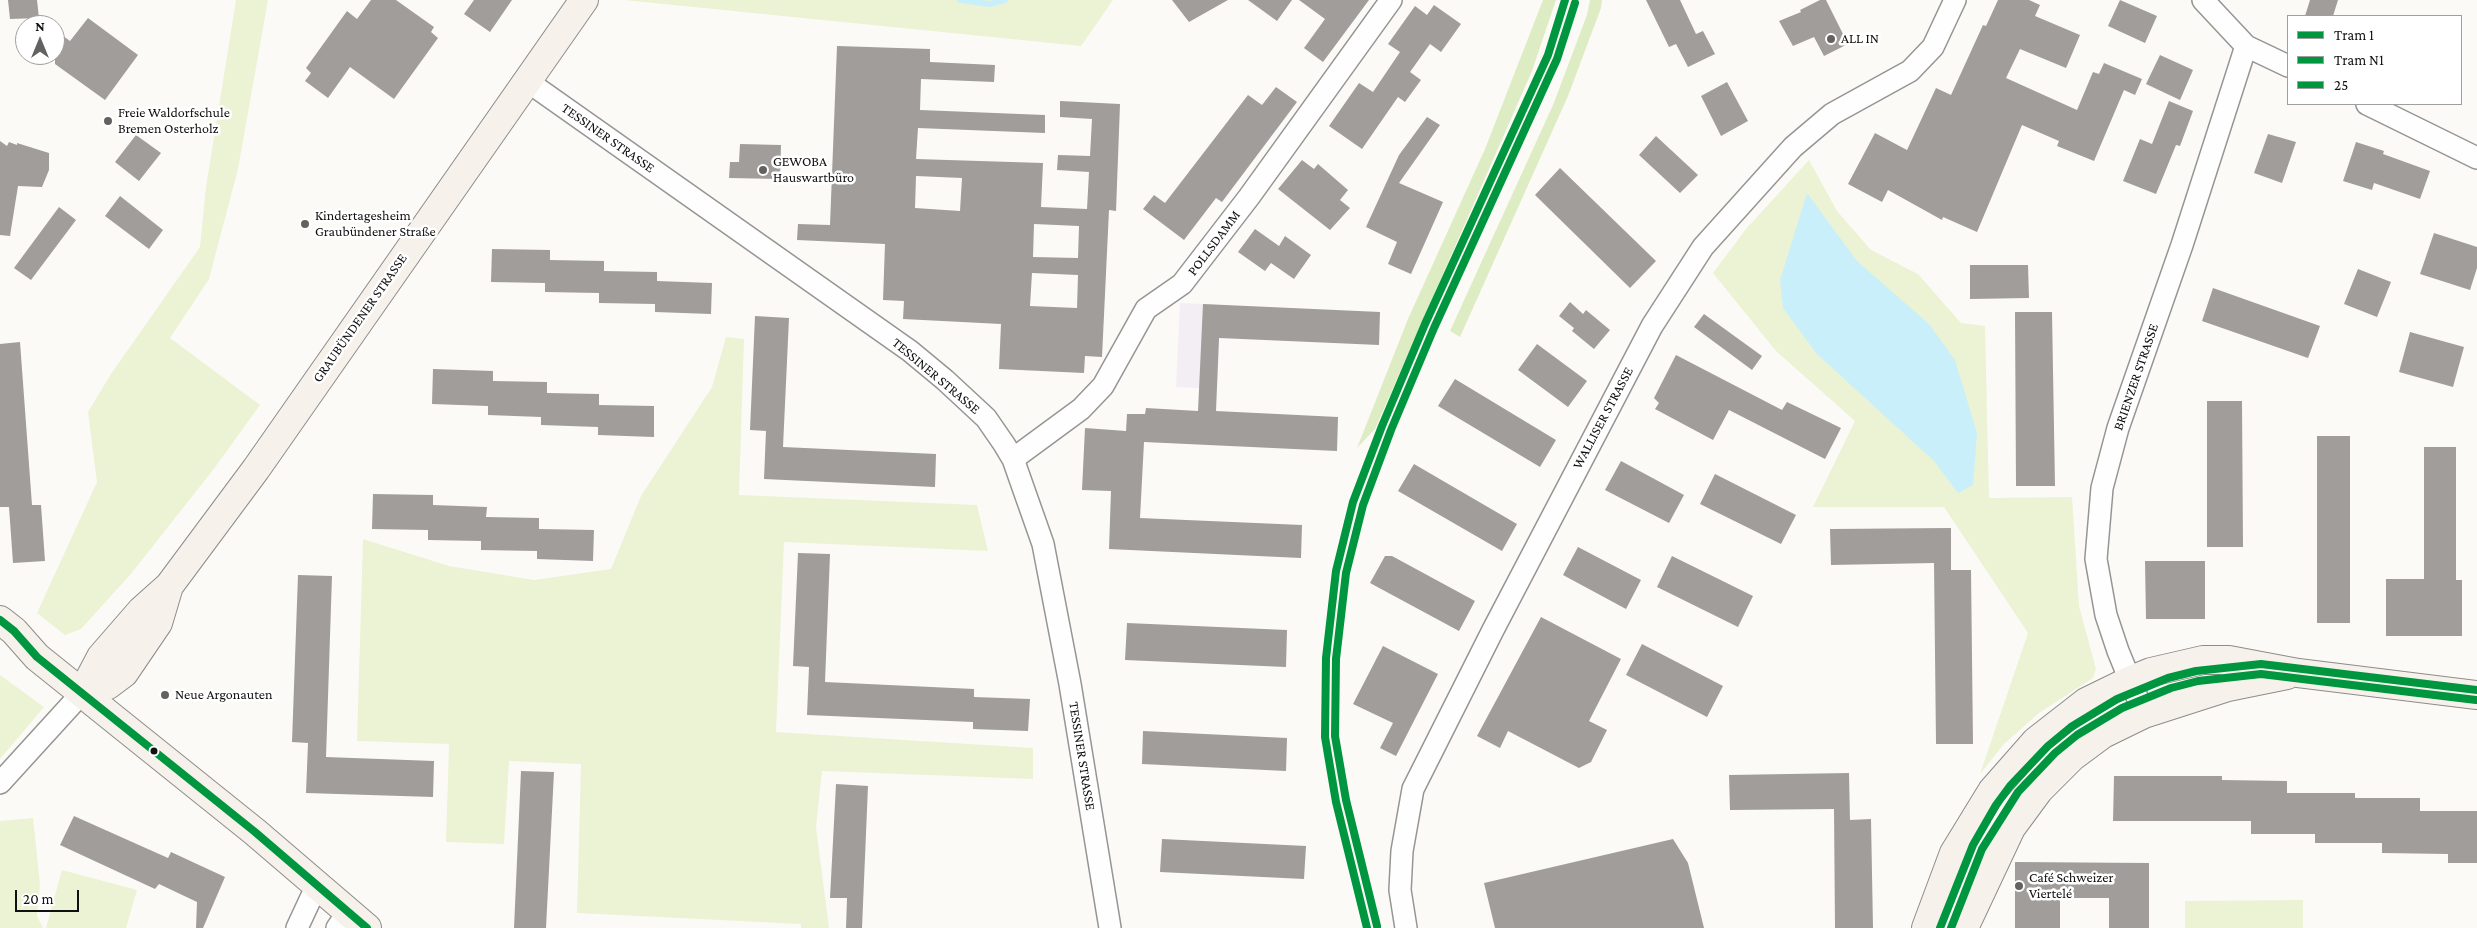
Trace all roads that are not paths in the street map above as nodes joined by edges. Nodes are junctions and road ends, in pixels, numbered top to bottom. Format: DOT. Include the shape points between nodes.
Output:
graph roads {
  1 [pos="584,0"];
  2 [pos="1392,0"];
  3 [pos="1955,0"];
  4 [pos="2203,0"];
  5 [pos="2246,46"];
  6 [pos="2287,66"];
  7 [pos="527,81"];
  8 [pos="2369,105"];
  9 [pos="2477,158"];
  10 [pos="1013,459"];
  11 [pos="0,620"];
  12 [pos="0,640"];
  13 [pos="37,657"];
  14 [pos="2298,673"];
  15 [pos="2129,681"];
  16 [pos="82,693"];
  17 [pos="2477,695"];
  18 [pos="2144,714"];
  19 [pos="0,783"];
  20 [pos="317,886"];
  21 [pos="351,923"];
  22 [pos="297,928"];
  23 [pos="1110,928"];
  24 [pos="1406,928"];
  25 [pos="1926,928"];
  26 [pos="1964,928"];
  1 -- 7 [label="street, GRAUBÜNDENER STRASSE"];
  2 -- 10 [label="street, POLLSDAMM" via="1182,284 1146,309 1103,386 1081,410"];
  3 -- 24 [label="street, WALLISER STRASSE" via="1934,47 1910,71 1832,114 1793,146 1703,247 1652,326 1488,638 1413,789 1402,851 1400,890"];
  4 -- 5 [label="street"];
  5 -- 6 [label="street"];
  5 -- 15 [label="street, BRIENZER STRASSE" via="2182,245 2118,428 2102,488 2096,559 2106,615"];
  7 -- 10 [label="street, TESSINER STRASSE" via="910,352 986,418"];
  7 -- 16 [label="street, GRAUBÜNDENER STRASSE" via="256,468 169,586 141,610 101,657"];
  8 -- 9 [label="street"];
  10 -- 23 [label="street, TESSINER STRASSE" via="1043,544 1056,605"];
  11 -- 13 [label="street"];
  12 -- 13 [label="street"];
  13 -- 16 [label="street"];
  14 -- 15 [label="street" via="2229,660 2203,660 2151,672"];
  14 -- 17 [label="street"];
  14 -- 18 [label="street" via="2228,687"];
  15 -- 18 [label="street, BRIENZER STRASSE"];
  15 -- 25 [label="street" via="2086,702 2036,741 1992,791 1954,853"];
  16 -- 19 [label="street"];
  16 -- 20 [label="street"];
  18 -- 26 [label="street" via="2103,734 2072,757 2039,790 2011,828"];
  20 -- 21 [label="street"];
  20 -- 22 [label="street"];
}
